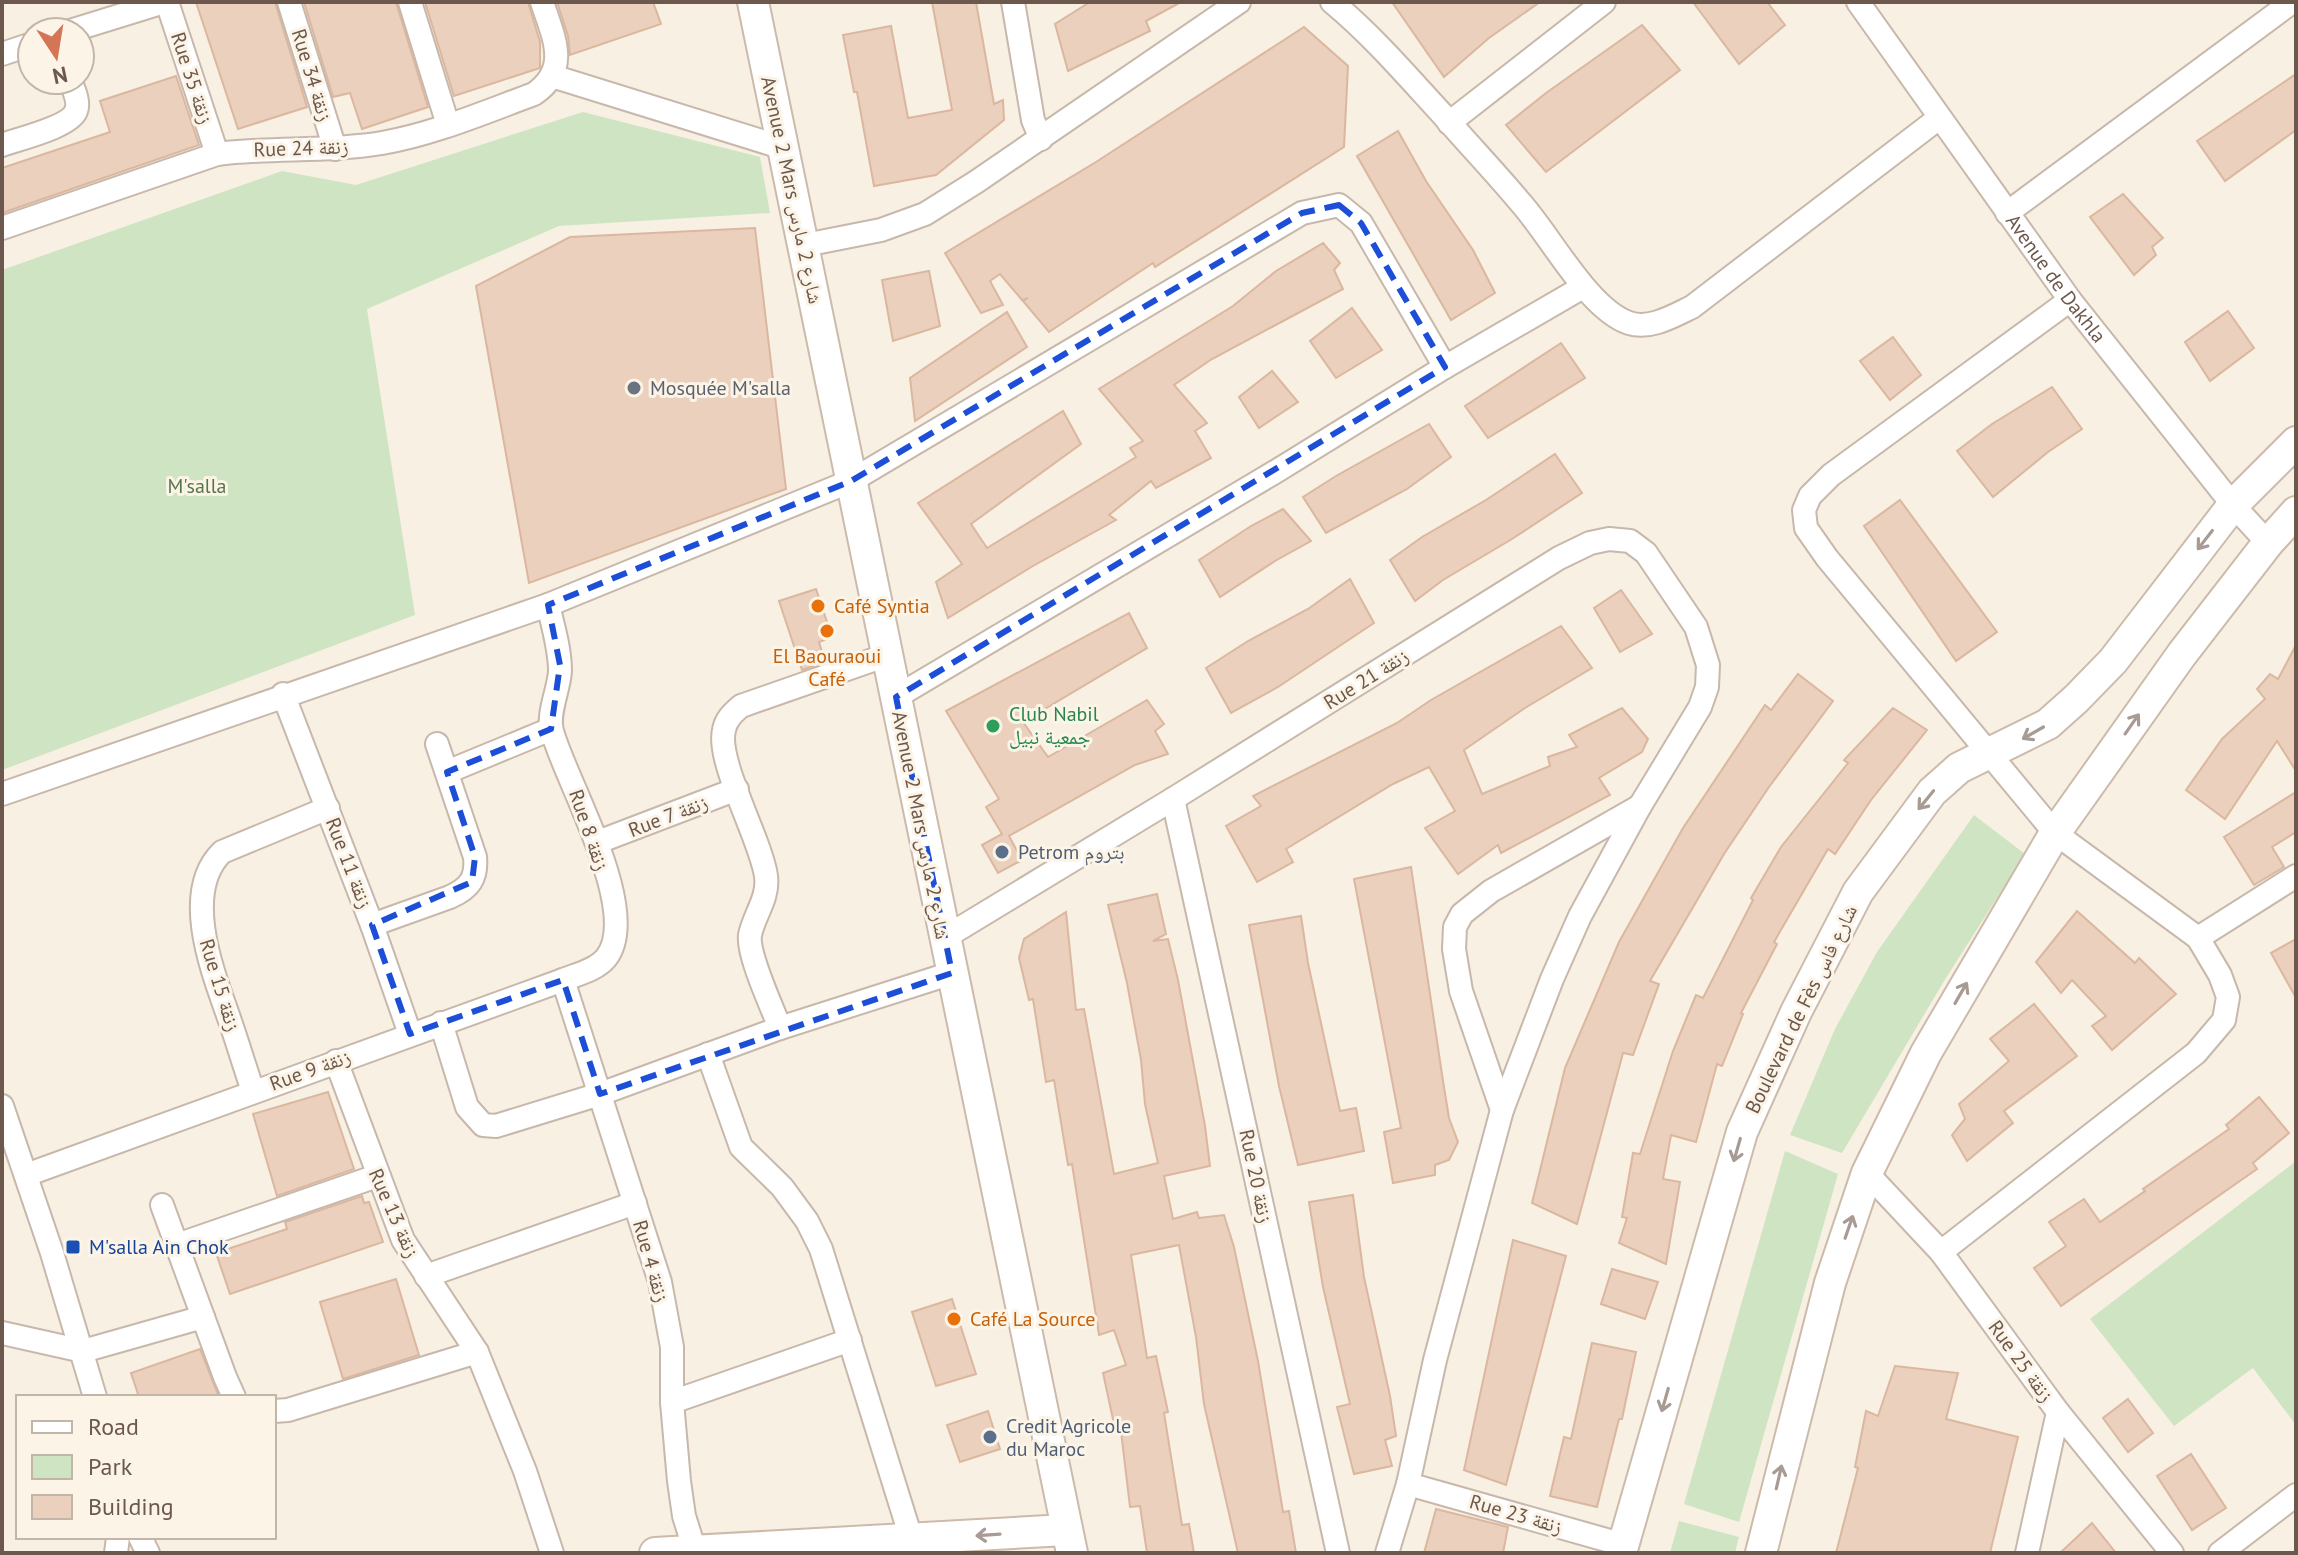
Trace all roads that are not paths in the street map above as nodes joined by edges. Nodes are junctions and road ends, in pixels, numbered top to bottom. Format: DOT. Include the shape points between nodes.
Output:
graph roads {
  1 [pos="165,2"];
  2 [pos="289,2"];
  3 [pos="410,2"];
  4 [pos="542,2"];
  5 [pos="753,2"];
  6 [pos="1013,2"];
  7 [pos="1239,2"];
  8 [pos="1332,2"];
  9 [pos="1604,2"];
  10 [pos="1858,2"];
  11 [pos="2292,2"];
  12 [pos="96,23"];
  13 [pos="552,76"];
  14 [pos="75,96"];
  15 [pos="1939,118"];
  16 [pos="1449,123"];
  17 [pos="448,125"];
  18 [pos="1041,139"];
  19 [pos="2,145"];
  20 [pos="784,148"];
  21 [pos="335,149"];
  22 [pos="217,154"];
  23 [pos="2007,213"];
  24 [pos="2,228"];
  25 [pos="805,245"];
  26 [pos="1583,287"];
  27 [pos="2070,300"];
  28 [pos="1445,367"];
  29 [pos="2296,442"];
  30 [pos="851,481"];
  31 [pos="2233,505"];
  32 [pos="2296,512"];
  33 [pos="2268,543"];
  34 [pos="548,605"];
  35 [pos="887,655"];
  36 [pos="283,694"];
  37 [pos="896,697"];
  38 [pos="551,729"];
  39 [pos="437,744"];
  40 [pos="1988,754"];
  41 [pos="447,772"];
  42 [pos="737,789"];
  43 [pos="2,794"];
  44 [pos="1173,799"];
  45 [pos="1640,806"];
  46 [pos="328,808"];
  47 [pos="2055,833"];
  48 [pos="598,842"];
  49 [pos="2296,876"];
  50 [pos="372,925"];
  51 [pos="944,938"];
  52 [pos="2198,938"];
  53 [pos="595,967"];
  54 [pos="952,973"];
  55 [pos="563,980"];
  56 [pos="441,1023"];
  57 [pos="780,1028"];
  58 [pos="410,1034"];
  59 [pos="708,1054"];
  60 [pos="336,1061"];
  61 [pos="253,1091"];
  62 [pos="600,1094"];
  63 [pos="2,1106"];
  64 [pos="1502,1110"];
  65 [pos="1867,1173"];
  66 [pos="26,1175"];
  67 [pos="377,1176"];
  68 [pos="635,1203"];
  69 [pos="162,1205"];
  70 [pos="177,1245"];
  71 [pos="1941,1252"];
  72 [pos="426,1276"];
  73 [pos="203,1317"];
  74 [pos="2,1333"];
  75 [pos="850,1340"];
  76 [pos="83,1351"];
  77 [pos="477,1352"];
  78 [pos="94,1395"];
  79 [pos="233,1395"];
  80 [pos="672,1402"];
  81 [pos="276,1411"];
  82 [pos="2058,1412"];
  83 [pos="1408,1484"];
  84 [pos="2296,1495"];
  85 [pos="912,1541"];
  86 [pos="1069,1542"];
  87 [pos="1623,1549"];
  88 [pos="695,1551"];
  89 [pos="552,1553"];
  90 [pos="655,1553"];
  91 [pos="1338,1553"];
  92 [pos="1387,1553"];
  93 [pos="1761,1553"];
  94 [pos="2027,1553"];
  95 [pos="2172,1553"];
  96 [pos="2220,1553"];
  1 -- 12 [label="street"];
  1 -- 22 [label="street, Rue 35 زنقة"];
  2 -- 21 [label="street, Rue 34 زنقة"];
  3 -- 17 [label="street"];
  4 -- 13 [label="street" via="557,51"];
  5 -- 20 [label="main road, Avenue 2 Mars شارع 2 مارس"];
  6 -- 18 [label="street" via="1033,120"];
  7 -- 18 [label="street"];
  8 -- 16 [label="street" via="1364,28"];
  9 -- 16 [label="street"];
  10 -- 15 [label="street, Avenue de Dakhla"];
  11 -- 23 [label="street"];
  13 -- 17 [label="street, Rue 24 زنقة" via="534,94"];
  13 -- 20 [label="street"];
  14 -- 19 [label="street" via="72,116"];
  15 -- 23 [label="street, Avenue de Dakhla"];
  15 -- 26 [label="street" via="1692,307 1636,325 1608,311"];
  16 -- 26 [label="street" via="1522,203"];
  17 -- 21 [label="street, Rue 24 زنقة" via="384,143"];
  18 -- 25 [label="street" via="925,214 881,230"];
  20 -- 25 [label="main road, Avenue 2 Mars شارع 2 مارس"];
  21 -- 22 [label="street, Rue 24 زنقة"];
  22 -- 24 [label="street, Rue 24 زنقة"];
  23 -- 27 [label="street, Avenue de Dakhla"];
  25 -- 30 [label="main road, Avenue 2 Mars شارع 2 مارس"];
  26 -- 28 [label="street"];
  27 -- 31 [label="street, Avenue de Dakhla"];
  27 -- 40 [label="street" via="1831,475 1804,510 1806,528 1827,558"];
  28 -- 30 [label="street" via="1361,223 1346,209 1331,205 1265,233"];
  28 -- 37 [label="street"];
  29 -- 31 [label="main road, Boulevard de Fès شارع فاس"];
  30 -- 34 [label="street"];
  30 -- 35 [label="main road, Avenue 2 Mars شارع 2 مارس"];
  31 -- 33 [label="street, Avenue de Dakhla"];
  31 -- 40 [label="main road, Boulevard de Fès شارع فاس, one-way" via="2113,661 2076,699 2048,724"];
  32 -- 33 [label="main road"];
  47 -- 33 [label="main road, one-way"];
  34 -- 36 [label="street"];
  34 -- 38 [label="street" via="560,665"];
  35 -- 37 [label="main road, Avenue 2 Mars شارع 2 مارس"];
  35 -- 42 [label="street" via="731,714 723,742"];
  36 -- 43 [label="street"];
  36 -- 46 [label="street, Rue 11 زنقة"];
  37 -- 51 [label="main road, Avenue 2 Mars شارع 2 مارس"];
  38 -- 41 [label="street"];
  38 -- 48 [label="street, Rue 8 زنقة"];
  39 -- 41 [label="street"];
  40 -- 47 [label="street"];
  40 -- 87 [label="main road, Boulevard de Fès شارع فاس, one-way" via="1959,768 1915,813 1858,892 1796,1012 1742,1132"];
  41 -- 50 [label="street" via="475,857 472,882 463,892"];
  42 -- 48 [label="street, Rue 7 زنقة"];
  42 -- 57 [label="street" via="766,873 750,946"];
  44 -- 45 [label="street, Rue 21 زنقة" via="1559,558 1609,539 1630,541 1646,553 1696,627 1708,665 1700,707"];
  44 -- 51 [label="street, Rue 21 زنقة"];
  44 -- 91 [label="street, Rue 20 زنقة"];
  45 -- 64 [label="street, Rue 21 زنقة" via="1580,916"];
  45 -- 64 [label="street" via="1491,891 1462,914 1455,927 1461,991"];
  46 -- 50 [label="street, Rue 11 زنقة"];
  46 -- 61 [label="street, Rue 15 زنقة" via="222,852 207,874 202,916 209,964"];
  47 -- 52 [label="street"];
  65 -- 47 [label="main road, one-way" via="1926,1053"];
  48 -- 53 [label="street, Rue 8 زنقة" via="613,904 615,941"];
  49 -- 52 [label="street"];
  50 -- 58 [label="street, Rue 11 زنقة"];
  51 -- 54 [label="main road, Avenue 2 Mars شارع 2 مارس"];
  52 -- 71 [label="street" via="2228,997 2224,1020 2196,1053"];
  53 -- 55 [label="street, Rue 9 زنقة"];
  54 -- 57 [label="street"];
  54 -- 86 [label="main road, Avenue 2 Mars شارع 2 مارس"];
  55 -- 56 [label="street, Rue 9 زنقة"];
  55 -- 62 [label="street, Rue 4 زنقة"];
  56 -- 58 [label="street, Rue 9 زنقة"];
  56 -- 62 [label="street" via="467,1107 483,1125 513,1122"];
  57 -- 59 [label="street"];
  58 -- 60 [label="street, Rue 9 زنقة"];
  59 -- 62 [label="street"];
  59 -- 75 [label="street" via="741,1147 782,1187 821,1249"];
  60 -- 61 [label="street, Rue 9 زنقة"];
  60 -- 67 [label="street, Rue 13 زنقة"];
  61 -- 66 [label="street, Rue 9 زنقة"];
  62 -- 68 [label="street, Rue 4 زنقة"];
  63 -- 66 [label="street"];
  64 -- 83 [label="street, Rue 21 زنقة" via="1435,1360"];
  65 -- 71 [label="street, Rue 25 زنقة"];
  93 -- 65 [label="main road, one-way" via="1830,1283"];
  66 -- 76 [label="street"];
  67 -- 70 [label="street"];
  67 -- 72 [label="street, Rue 13 زنقة" via="403,1240"];
  68 -- 72 [label="street"];
  68 -- 80 [label="street, Rue 4 زنقة" via="660,1282 672,1347"];
  69 -- 70 [label="street"];
  70 -- 73 [label="street"];
  71 -- 82 [label="street, Rue 25 زنقة"];
  72 -- 77 [label="street, Rue 13 زنقة"];
  73 -- 76 [label="street"];
  73 -- 79 [label="street"];
  74 -- 76 [label="street"];
  75 -- 80 [label="street"];
  75 -- 85 [label="street"];
  76 -- 78 [label="street"];
  77 -- 81 [label="street"];
  77 -- 89 [label="street, Rue 13 زنقة"];
  80 -- 88 [label="street, Rue 4 زنقة" via="681,1493"];
  82 -- 94 [label="street"];
  82 -- 95 [label="street, Rue 25 زنقة"];
  83 -- 87 [label="street, Rue 23 زنقة"];
  83 -- 92 [label="street, Rue 21 زنقة"];
  84 -- 96 [label="street"];
  86 -- 85 [label="main road, one-way"];
  85 -- 88 [label="main road"];
  88 -- 90 [label="main road"];
}
